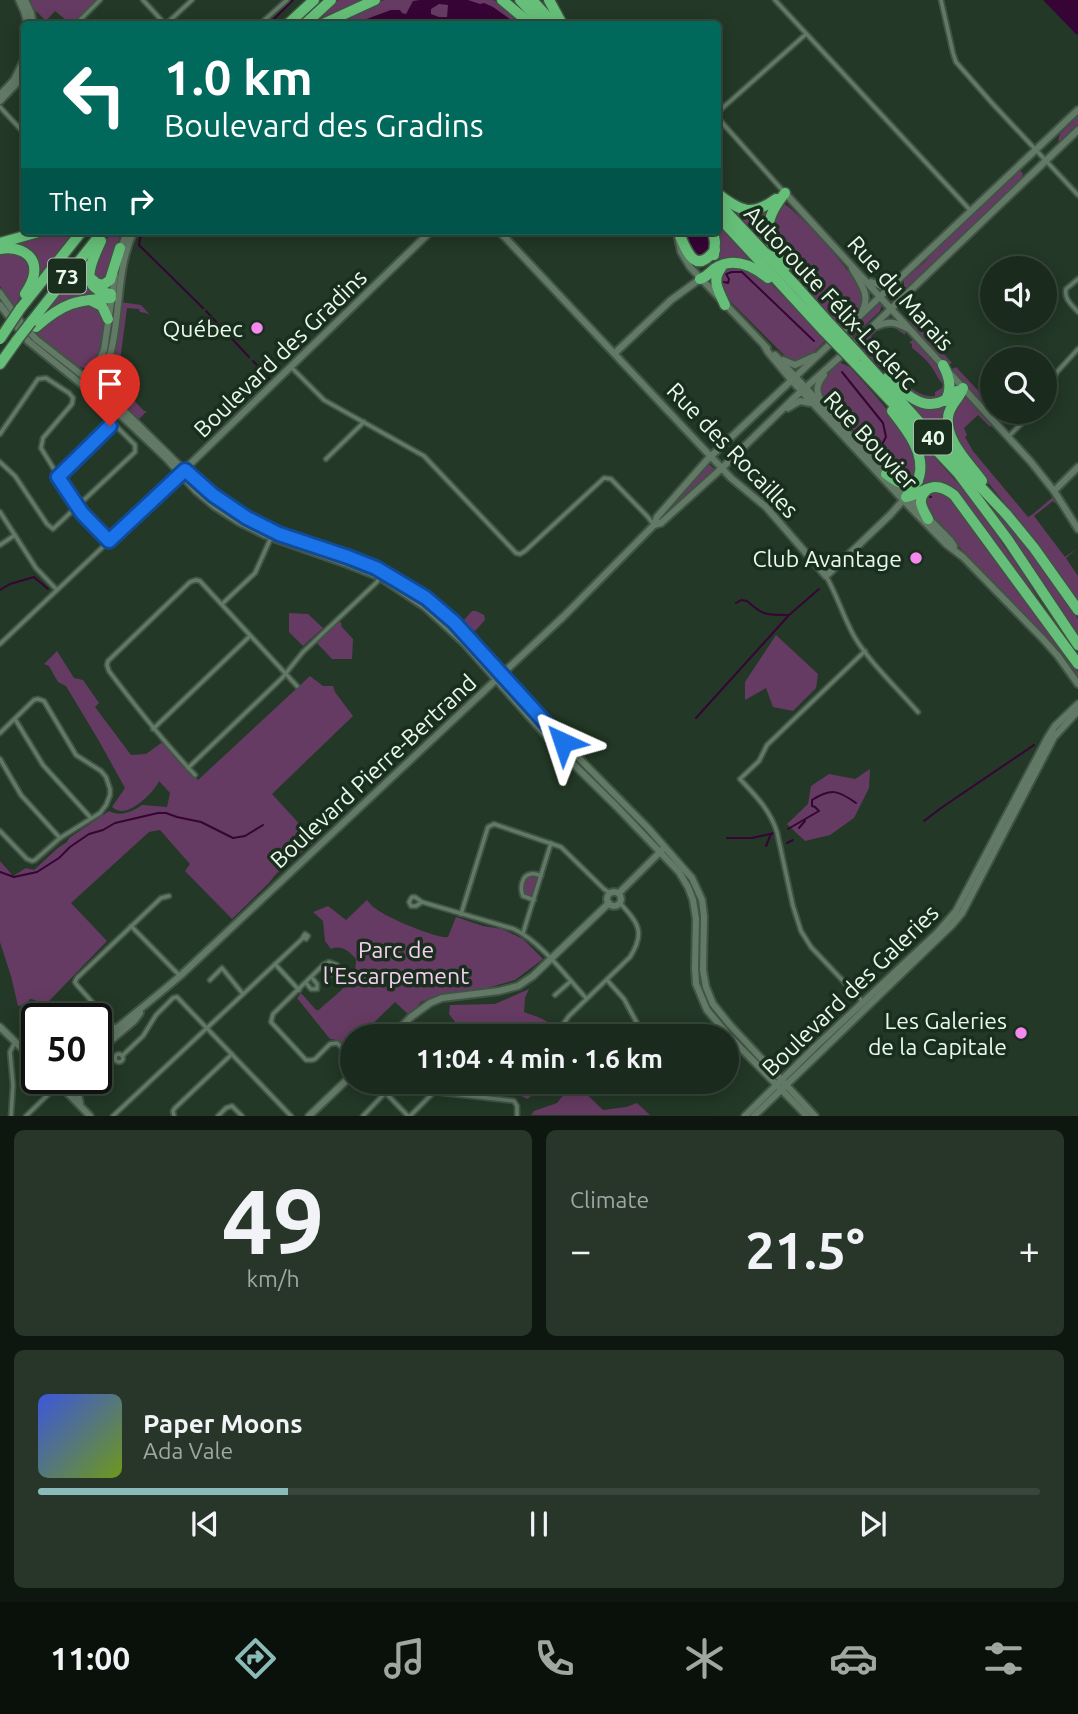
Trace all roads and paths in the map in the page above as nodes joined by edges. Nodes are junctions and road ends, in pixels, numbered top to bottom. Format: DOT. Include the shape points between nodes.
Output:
graph roads {
  1 [pos="19,0"];
  2 [pos="24,0"];
  3 [pos="100,0"];
  4 [pos="143,0"];
  5 [pos="192,0"];
  6 [pos="287,0"];
  7 [pos="303,0"];
  8 [pos="314,0"];
  9 [pos="331,0"];
  10 [pos="372,0"];
  11 [pos="502,0"];
  12 [pos="520,0"];
  13 [pos="532,0"];
  14 [pos="549,0"];
  15 [pos="775,0"];
  16 [pos="941,0"];
  17 [pos="29,21"];
  18 [pos="30,21"];
  19 [pos="79,21"];
  20 [pos="163,21"];
  21 [pos="169,21"];
  22 [pos="263,21"];
  23 [pos="290,21"];
  24 [pos="291,21"];
  25 [pos="308,21"];
  26 [pos="329,21"];
  27 [pos="527,21"];
  28 [pos="540,21"];
  29 [pos="551,21"];
  30 [pos="560,21"];
  31 [pos="806,34"];
  32 [pos="21,66"];
  33 [pos="21,78"];
  34 [pos="0,95"];
  35 [pos="0,104"];
  36 [pos="721,109"];
  37 [pos="1078,110"];
  38 [pos="721,121"];
  39 [pos="21,129"];
  40 [pos="1057,130"];
  41 [pos="1078,130"];
  42 [pos="1067,140"];
  43 [pos="1036,150"];
  44 [pos="1046,161"];
  45 [pos="1014,170"];
  46 [pos="1024,182"];
  47 [pos="785,193"];
  48 [pos="1078,195"];
  49 [pos="721,196"];
  50 [pos="721,206"];
  51 [pos="971,211"];
  52 [pos="721,219"];
  53 [pos="27,235"];
  54 [pos="79,235"];
  55 [pos="102,235"];
  56 [pos="103,235"];
  57 [pos="126,235"];
  58 [pos="132,235"];
  59 [pos="427,235"];
  60 [pos="503,235"];
  61 [pos="678,235"];
  62 [pos="680,235"];
  63 [pos="713,235"];
  64 [pos="1,246"];
  65 [pos="120,248"];
  66 [pos="715,250"];
  67 [pos="848,261"];
  68 [pos="726,263"];
  69 [pos="917,263"];
  70 [pos="89,273"];
  71 [pos="902,278"];
  72 [pos="700,279"];
  73 [pos="1078,279"];
  74 [pos="866,280"];
  75 [pos="798,288"];
  76 [pos="913,288"];
  77 [pos="0,293"];
  78 [pos="115,296"];
  79 [pos="881,297"];
  80 [pos="90,299"];
  81 [pos="0,304"];
  82 [pos="724,304"];
  83 [pos="800,305"];
  84 [pos="19,308"];
  85 [pos="892,308"];
  86 [pos="1078,312"];
  87 [pos="108,319"];
  88 [pos="857,319"];
  89 [pos="30,324"];
  90 [pos="827,328"];
  91 [pos="869,330"];
  92 [pos="913,331"];
  93 [pos="0,339"];
  94 [pos="765,346"];
  95 [pos="1078,349"];
  96 [pos="615,353"];
  97 [pos="773,353"];
  98 [pos="820,354"];
  99 [pos="858,358"];
  100 [pos="2,361"];
  101 [pos="99,365"];
  102 [pos="831,365"];
  103 [pos="943,365"];
  104 [pos="73,367"];
  105 [pos="291,368"];
  106 [pos="1057,372"];
  107 [pos="794,379"];
  108 [pos="872,382"];
  109 [pos="91,386"];
  110 [pos="963,388"];
  111 [pos="803,389"];
  112 [pos="945,402"];
  113 [pos="813,403"];
  114 [pos="825,408"];
  115 [pos="780,411"];
  116 [pos="364,422"];
  117 [pos="1021,424"];
  118 [pos="0,434"];
  119 [pos="1008,437"];
  120 [pos="712,456"];
  121 [pos="326,459"];
  122 [pos="0,462"];
  123 [pos="1078,467"];
  124 [pos="722,468"];
  125 [pos="182,472"];
  126 [pos="886,474"];
  127 [pos="58,477"];
  128 [pos="918,481"];
  129 [pos="931,487"];
  130 [pos="1054,491"];
  131 [pos="905,499"];
  132 [pos="77,507"];
  133 [pos="984,508"];
  134 [pos="0,512"];
  135 [pos="1007,515"];
  136 [pos="928,519"];
  137 [pos="654,525"];
  138 [pos="1078,529"];
  139 [pos="272,534"];
  140 [pos="15,535"];
  141 [pos="109,541"];
  142 [pos="0,545"];
  143 [pos="956,551"];
  144 [pos="381,574"];
  145 [pos="826,576"];
  146 [pos="57,590"];
  147 [pos="222,604"];
  148 [pos="1078,610"];
  149 [pos="251,635"];
  150 [pos="0,644"];
  151 [pos="1078,645"];
  152 [pos="865,651"];
  153 [pos="1078,656"];
  154 [pos="1078,664"];
  155 [pos="285,674"];
  156 [pos="499,677"];
  157 [pos="1078,684"];
  158 [pos="297,686"];
  159 [pos="1078,704"];
  160 [pos="1078,710"];
  161 [pos="918,712"];
  162 [pos="15,719"];
  163 [pos="153,729"];
  164 [pos="0,733"];
  165 [pos="0,759"];
  166 [pos="188,768"];
  167 [pos="195,775"];
  168 [pos="91,818"];
  169 [pos="0,831"];
  170 [pos="60,838"];
  171 [pos="551,843"];
  172 [pos="663,850"];
  173 [pos="541,876"];
  174 [pos="610,893"];
  175 [pos="619,893"];
  176 [pos="169,896"];
  177 [pos="534,900"];
  178 [pos="422,902"];
  179 [pos="609,903"];
  180 [pos="620,903"];
  181 [pos="461,914"];
  182 [pos="131,926"];
  183 [pos="523,933"];
  184 [pos="303,938"];
  185 [pos="551,959"];
  186 [pos="275,964"];
  187 [pos="322,968"];
  188 [pos="180,976"];
  189 [pos="312,978"];
  190 [pos="210,980"];
  191 [pos="607,980"];
  192 [pos="571,981"];
  193 [pos="306,983"];
  194 [pos="299,990"];
  195 [pos="243,994"];
  196 [pos="555,995"];
  197 [pos="586,998"];
  198 [pos="865,1004"];
  199 [pos="143,1009"];
  200 [pos="405,1024"];
  201 [pos="564,1024"];
  202 [pos="638,1024"];
  203 [pos="0,1027"];
  204 [pos="208,1028"];
  205 [pos="116,1029"];
  206 [pos="112,1032"];
  207 [pos="112,1040"];
  208 [pos="15,1042"];
  209 [pos="340,1046"];
  210 [pos="21,1048"];
  211 [pos="232,1054"];
  212 [pos="122,1055"];
  213 [pos="781,1084"];
  214 [pos="340,1086"];
  215 [pos="47,1094"];
  216 [pos="71,1094"];
  217 [pos="78,1094"];
  218 [pos="384,1094"];
  219 [pos="388,1094"];
  220 [pos="432,1094"];
  221 [pos="453,1094"];
  222 [pos="80,1104"];
  223 [pos="12,1115"];
  224 [pos="26,1115"];
  225 [pos="90,1115"];
  226 [pos="113,1115"];
  227 [pos="174,1115"];
  228 [pos="218,1115"];
  229 [pos="242,1115"];
  230 [pos="291,1115"];
  231 [pos="309,1115"];
  232 [pos="363,1115"];
  233 [pos="409,1115"];
  234 [pos="517,1115"];
  235 [pos="744,1115"];
  236 [pos="754,1115"];
  237 [pos="807,1115"];
  238 [pos="815,1115"];
  1 -- 17 [label="street"];
  2 -- 18 [label="street"];
  3 -- 19 [label="street"];
  4 -- 20 [label="street"];
  5 -- 21 [label="street"];
  6 -- 22 [label="street"];
  7 -- 23 [label="highway"];
  8 -- 24 [label="highway"];
  9 -- 25 [label="highway"];
  10 -- 26 [label="highway"];
  11 -- 27 [label="highway"];
  12 -- 28 [label="highway"];
  13 -- 29 [label="highway"];
  14 -- 30 [label="highway"];
  15 -- 31 [label="street"];
  16 -- 43 [label="street" via="956,62"];
  31 -- 36 [label="street"];
  31 -- 51 [label="street"];
  32 -- 34 [label="street"];
  33 -- 35 [label="street"];
  35 -- 39 [label="street"];
  37 -- 40 [label="street, Boulevard Pierre-Bertrand"];
  38 -- 47 [label="street, Rue du Marais"];
  40 -- 42 [label="street" via="1055,142"];
  40 -- 43 [label="street, Boulevard Pierre-Bertrand"];
  41 -- 42 [label="street, Boulevard Pierre-Bertrand"];
  42 -- 44 [label="street, Boulevard Pierre-Bertrand"];
  43 -- 44 [label="street"];
  43 -- 45 [label="street, Boulevard Pierre-Bertrand"];
  44 -- 46 [label="street, Boulevard Pierre-Bertrand"];
  44 -- 48 [label="street"];
  45 -- 46 [label="street" via="1025,170"];
  45 -- 51 [label="street, Boulevard Pierre-Bertrand"];
  46 -- 76 [label="street, Boulevard Pierre-Bertrand"];
  47 -- 49 [label="highway" via="752,210"];
  47 -- 67 [label="street, Rue du Marais"];
  47 -- 75 [label="highway" via="773,208 768,230"];
  50 -- 75 [label="highway, Autoroute Félix-Leclerc / 40"];
  51 -- 69 [label="street, Boulevard Pierre-Bertrand"];
  52 -- 83 [label="highway, Autoroute Félix-Leclerc / 40"];
  53 -- 64 [label="highway"];
  54 -- 84 [label="highway, 73"];
  55 -- 89 [label="highway, 73"];
  56 -- 70 [label="highway"];
  57 -- 65 [label="street"];
  58 -- 78 [label="street"];
  59 -- 105 [label="street, Boulevard des Gradins"];
  60 -- 96 [label="street, Rue des Rocailles"];
  61 -- 72 [label="street, Rue Bouvier" via="684,258"];
  62 -- 66 [label="highway" via="694,260 706,260"];
  63 -- 66 [label="highway"];
  64 -- 84 [label="highway" via="20,249 33,264 33,279"];
  65 -- 70 [label="highway" via="107,283 99,285"];
  65 -- 78 [label="street"];
  66 -- 72 [label="highway"];
  67 -- 74 [label="street, Rue du Marais"];
  67 -- 88 [label="street" via="867,300"];
  68 -- 72 [label="highway"];
  68 -- 82 [label="highway" via="715,282"];
  68 -- 83 [label="highway" via="759,270"];
  69 -- 71 [label="street, Boulevard Pierre-Bertrand"];
  69 -- 74 [label="street" via="886,285"];
  70 -- 78 [label="highway" via="96,290"];
  71 -- 76 [label="street" via="901,288"];
  71 -- 79 [label="street, Boulevard Pierre-Bertrand"];
  72 -- 82 [label="street, Rue Bouvier"];
  72 -- 96 [label="street"];
  73 -- 86 [label="street" via="1065,293"];
  74 -- 79 [label="street, Rue du Marais"];
  75 -- 90 [label="highway, Autoroute Félix-Leclerc / 40"];
  76 -- 85 [label="street, Boulevard Pierre-Bertrand"];
  77 -- 89 [label="street"];
  78 -- 80 [label="highway"];
  78 -- 87 [label="street"];
  78 -- 109 [label="street" via="111,353"];
  79 -- 85 [label="street, Rue du Marais"];
  79 -- 88 [label="street, Boulevard Pierre-Bertrand"];
  80 -- 87 [label="highway" via="102,306"];
  80 -- 89 [label="highway" via="68,304"];
  81 -- 109 [label="street" via="28,341"];
  82 -- 94 [label="street, Rue Bouvier"];
  83 -- 90 [label="highway, Autoroute Félix-Leclerc / 40"];
  84 -- 93 [label="highway, 73, bridge"];
  85 -- 91 [label="street, Boulevard Pierre-Bertrand"];
  85 -- 92 [label="street, Rue du Marais"];
  87 -- 101 [label="street"];
  88 -- 98 [label="street, Boulevard Pierre-Bertrand"];
  89 -- 100 [label="highway, 73, bridge"];
  89 -- 104 [label="street" via="36,339"];
  90 -- 99 [label="highway, Autoroute Félix-Leclerc / 40, bridge"];
  91 -- 92 [label="street" via="889,321"];
  91 -- 102 [label="street, Boulevard Pierre-Bertrand"];
  92 -- 103 [label="street, Rue du Marais"];
  94 -- 97 [label="street, Rue Bouvier"];
  94 -- 107 [label="street, Rue Bouvier"];
  95 -- 106 [label="street"];
  96 -- 120 [label="street, Rue des Rocailles"];
  97 -- 98 [label="street" via="795,365"];
  97 -- 107 [label="street, Rue Bouvier"];
  98 -- 107 [label="street, Boulevard Pierre-Bertrand"];
  99 -- 108 [label="highway, Autoroute Félix-Leclerc / 40"];
  99 -- 112 [label="highway" via="906,395 929,405"];
  99 -- 135 [label="highway, Autoroute Félix-Leclerc / 40"];
  101 -- 104 [label="street" via="88,371"];
  101 -- 109 [label="street"];
  102 -- 111 [label="street, Boulevard Pierre-Bertrand"];
  102 -- 114 [label="street" via="817,389"];
  103 -- 110 [label="street, Rue du Marais"];
  103 -- 112 [label="highway" via="950,387"];
  104 -- 109 [label="street"];
  105 -- 116 [label="street" via="320,397"];
  105 -- 125 [label="street, Boulevard des Gradins"];
  107 -- 111 [label="street, Rue Bouvier"];
  107 -- 120 [label="street, Boulevard Pierre-Bertrand"];
  108 -- 128 [label="highway" via="916,447"];
  108 -- 133 [label="highway, Autoroute Félix-Leclerc / 40" via="958,473"];
  109 -- 125 [label="street"];
  110 -- 112 [label="highway"];
  110 -- 119 [label="street, Rue du Marais"];
  110 -- 135 [label="highway" via="951,407 949,429"];
  111 -- 113 [label="street, Rue Bouvier"];
  111 -- 114 [label="street, Rue Bouvier"];
  111 -- 115 [label="street, Boulevard Pierre-Bertrand"];
  113 -- 115 [label="street" via="800,401"];
  113 -- 131 [label="street, Rue Bouvier"];
  114 -- 126 [label="street, Rue Bouvier"];
  115 -- 124 [label="street, Boulevard Pierre-Bertrand"];
  116 -- 121 [label="street"];
  116 -- 137 [label="street" via="424,456 516,553 525,551 604,478 611,479"];
  117 -- 119 [label="street"];
  118 -- 127 [label="street" via="40,378 69,393 72,404 41,445"];
  119 -- 130 [label="street, Rue du Marais"];
  120 -- 124 [label="street, Rue des Rocailles"];
  120 -- 137 [label="street, Boulevard Pierre-Bertrand"];
  122 -- 132 [label="street" via="15,475 50,528 56,528"];
  123 -- 130 [label="street"];
  124 -- 137 [label="street, Boulevard Pierre-Bertrand"];
  124 -- 145 [label="street, Rue des Rocailles" via="766,507"];
  125 -- 139 [label="street" via="214,506 239,522"];
  125 -- 141 [label="street, Boulevard des Gradins"];
  126 -- 128 [label="highway" via="902,484"];
  126 -- 131 [label="street, Rue Bouvier"];
  127 -- 132 [label="street"];
  127 -- 132 [label="street" via="110,426 116,426 135,445 135,452"];
  128 -- 131 [label="highway"];
  129 -- 131 [label="highway"];
  129 -- 136 [label="highway" via="921,501"];
  129 -- 154 [label="highway" via="944,488 962,504"];
  130 -- 138 [label="street, Rue du Marais"];
  131 -- 136 [label="street, Rue Bouvier"];
  131 -- 143 [label="street, Rue Bouvier"];
  131 -- 145 [label="street"];
  132 -- 141 [label="street"];
  133 -- 151 [label="highway, Autoroute Félix-Leclerc / 40"];
  133 -- 153 [label="highway"];
  134 -- 140 [label="street"];
  135 -- 148 [label="highway, Autoroute Félix-Leclerc / 40"];
  136 -- 143 [label="street, Rue Bouvier"];
  137 -- 156 [label="street, Boulevard Pierre-Bertrand"];
  139 -- 144 [label="street"];
  139 -- 147 [label="street" via="254,573"];
  140 -- 142 [label="street"];
  140 -- 146 [label="street"];
  141 -- 146 [label="street, Boulevard des Gradins"];
  143 -- 157 [label="street, Rue Bouvier" via="1042,638"];
  144 -- 155 [label="street"];
  144 -- 156 [label="street" via="444,623"];
  145 -- 152 [label="street, Rue des Rocailles"];
  146 -- 150 [label="street, Boulevard des Gradins"];
  147 -- 149 [label="street"];
  147 -- 163 [label="street" via="200,581 193,581 108,661 109,671"];
  149 -- 155 [label="street"];
  149 -- 163 [label="street"];
  152 -- 161 [label="street, Rue des Rocailles"];
  152 -- 198 [label="street" via="767,745 759,761 740,779 774,821 801,931"];
  155 -- 158 [label="street"];
  155 -- 166 [label="street"];
  156 -- 172 [label="street" via="558,749"];
  156 -- 188 [label="street, Boulevard Pierre-Bertrand"];
  159 -- 198 [label="street, Boulevard des Galeries" via="1048,737 956,911"];
  160 -- 198 [label="street, Boulevard des Galeries" via="1054,737 962,913"];
  162 -- 164 [label="street"];
  162 -- 168 [label="street" via="43,765"];
  162 -- 168 [label="street" via="34,700 44,701 76,755 103,773 110,789 108,801"];
  163 -- 166 [label="street"];
  165 -- 170 [label="street" via="21,794"];
  166 -- 167 [label="street"];
  168 -- 170 [label="street"];
  169 -- 170 [label="street" via="32,861"];
  171 -- 173 [label="street"];
  171 -- 174 [label="street" via="570,854"];
  171 -- 181 [label="street" via="498,824 488,827"];
  172 -- 175 [label="street"];
  172 -- 213 [label="street" via="693,900 696,984 704,1003 729,1036"];
  173 -- 177 [label="street"];
  173 -- 177 [label="street" via="530,874 522,883 523,896"];
  174 -- 175 [label="street"];
  174 -- 179 [label="street"];
  175 -- 180 [label="street"];
  176 -- 182 [label="street"];
  177 -- 183 [label="street"];
  178 -- 181 [label="street"];
  179 -- 180 [label="street"];
  179 -- 185 [label="street"];
  180 -- 191 [label="street" via="637,924 639,939 630,957"];
  181 -- 183 [label="street"];
  182 -- 188 [label="street"];
  182 -- 205 [label="street" via="75,982"];
  183 -- 185 [label="street"];
  184 -- 186 [label="street"];
  185 -- 192 [label="street"];
  185 -- 200 [label="street" via="517,986 430,1003"];
  186 -- 194 [label="street"];
  186 -- 195 [label="street"];
  187 -- 187 [label="street" via="335,975 340,971 328,962"];
  187 -- 189 [label="street"];
  188 -- 199 [label="street, Boulevard Pierre-Bertrand"];
  189 -- 193 [label="street"];
  189 -- 193 [label="street" via="317,989"];
  190 -- 195 [label="street" via="222,968"];
  191 -- 197 [label="street"];
  191 -- 202 [label="street"];
  192 -- 196 [label="street"];
  192 -- 197 [label="street"];
  193 -- 194 [label="street"];
  194 -- 209 [label="street" via="273,1014 273,1025 306,1060 315,1059 330,1044"];
  195 -- 204 [label="street"];
  197 -- 201 [label="street"];
  198 -- 213 [label="street, Boulevard des Galeries"];
  199 -- 205 [label="street, Boulevard Pierre-Bertrand"];
  199 -- 207 [label="street, Boulevard Pierre-Bertrand"];
  203 -- 208 [label="street"];
  204 -- 211 [label="street"];
  204 -- 212 [label="street" via="179,998 173,998"];
  204 -- 226 [label="street"];
  205 -- 206 [label="street, Boulevard Pierre-Bertrand"];
  208 -- 210 [label="street"];
  208 -- 223 [label="street" via="10,1052"];
  211 -- 227 [label="street" via="175,1108"];
  211 -- 230 [label="street"];
  213 -- 235 [label="street, Boulevard des Galeries"];
  213 -- 236 [label="street, Boulevard des Galeries"];
  213 -- 237 [label="street"];
  213 -- 238 [label="street"];
  214 -- 231 [label="street"];
  215 -- 224 [label="street"];
  216 -- 222 [label="street"];
  217 -- 222 [label="street"];
  218 -- 232 [label="street"];
  219 -- 233 [label="street"];
  220 -- 233 [label="street"];
  221 -- 234 [label="street" via="511,1100 516,1103"];
  222 -- 225 [label="street"];
  228 -- 229 [label="street" via="232,1106"];
}
